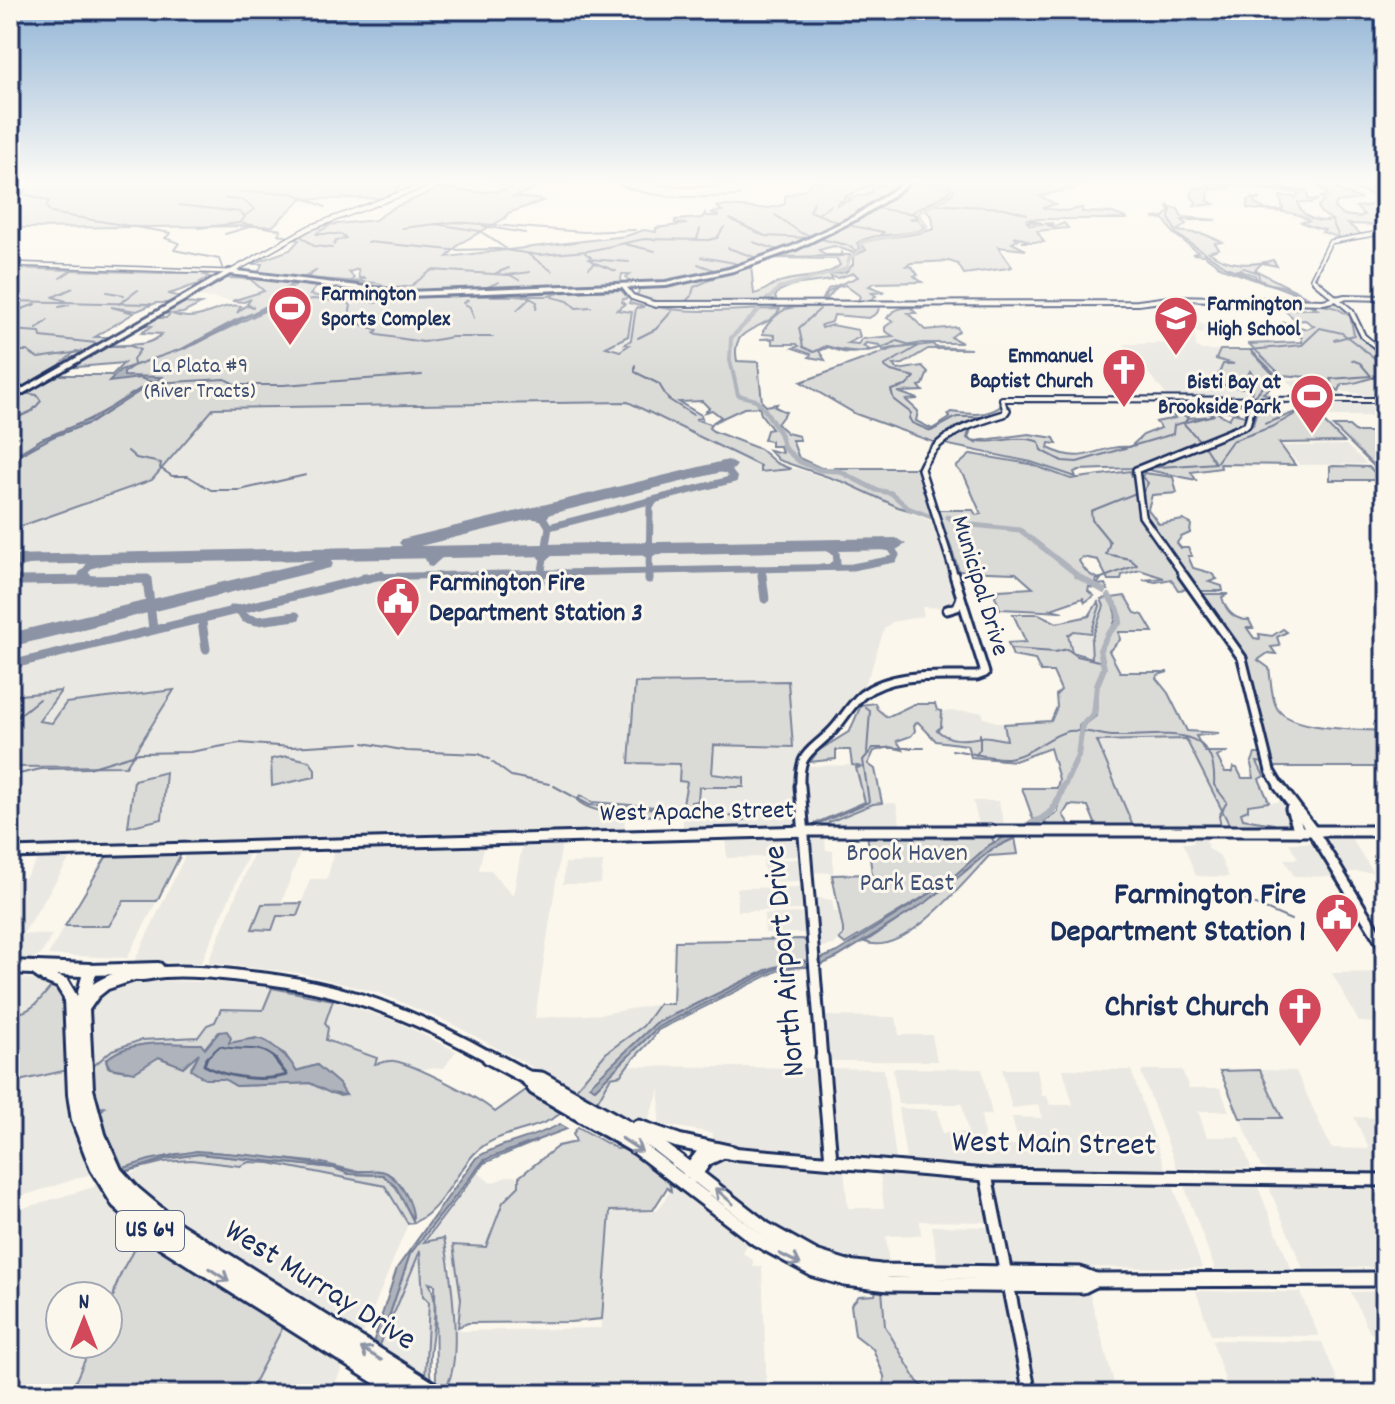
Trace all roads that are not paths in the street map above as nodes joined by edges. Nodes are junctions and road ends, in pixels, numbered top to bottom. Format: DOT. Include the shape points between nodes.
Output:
graph roads {
  1 [pos="276,247"];
  2 [pos="796,247"];
  3 [pos="1326,247"];
  4 [pos="10,264"];
  5 [pos="229,272"];
  6 [pos="217,275"];
  7 [pos="666,284"];
  8 [pos="624,287"];
  9 [pos="571,289"];
  10 [pos="631,297"];
  11 [pos="1332,298"];
  12 [pos="1385,298"];
  13 [pos="1323,302"];
  14 [pos="1098,303"];
  15 [pos="1344,306"];
  16 [pos="1385,354"];
  17 [pos="10,399"];
  18 [pos="1019,399"];
  19 [pos="1251,399"];
  20 [pos="1385,400"];
  21 [pos="1007,410"];
  22 [pos="960,598"];
  23 [pos="947,610"];
  24 [pos="838,724"];
  25 [pos="1289,803"];
  26 [pos="801,831"];
  27 [pos="1299,831"];
  28 [pos="1313,831"];
  29 [pos="1385,831"];
  30 [pos="10,853"];
  31 [pos="1385,948"];
  32 [pos="10,967"];
  33 [pos="36,969"];
  34 [pos="90,970"];
  35 [pos="126,974"];
  36 [pos="77,1024"];
  37 [pos="583,1108"];
  38 [pos="614,1118"];
  39 [pos="728,1152"];
  40 [pos="831,1161"];
  41 [pos="694,1170"];
  42 [pos="986,1175"];
  43 [pos="1385,1180"];
  44 [pos="686,1183"];
  45 [pos="1006,1279"];
  46 [pos="1385,1279"];
  47 [pos="407,1394"];
  48 [pos="437,1394"];
  49 [pos="1030,1394"];
  1 -- 5 [label="main road"];
  2 -- 7 [label="highway"];
  3 -- 11 [label="main road" via="1312,280"];
  4 -- 6 [label="main road"];
  5 -- 6 [label="highway"];
  5 -- 9 [label="highway" via="411,293"];
  6 -- 17 [label="highway"];
  7 -- 8 [label="highway"];
  7 -- 10 [label="highway" via="630,289"];
  8 -- 9 [label="highway"];
  8 -- 10 [label="main road"];
  9 -- 10 [label="highway" via="620,289"];
  10 -- 14 [label="main road" via="682,309"];
  11 -- 12 [label="main road"];
  11 -- 13 [label="main road"];
  11 -- 14 [label="main road" via="1175,297"];
  11 -- 15 [label="main road"];
  13 -- 14 [label="main road" via="1188,298"];
  13 -- 15 [label="main road"];
  15 -- 16 [label="main road" via="1363,336"];
  18 -- 19 [label="main road"];
  18 -- 21 [label="main road" via="1009,402"];
  18 -- 21 [label="main road" via="1002,399"];
  19 -- 20 [label="main road"];
  19 -- 25 [label="main road" via="1245,426 1136,470 1141,513 1242,658 1268,766"];
  21 -- 22 [label="main road, Municipal Drive" via="960,427 921,466"];
  22 -- 23 [label="main road" via="958,606"];
  22 -- 24 [label="main road, Municipal Drive" via="984,675 898,679 860,697"];
  24 -- 26 [label="main road, North Airport Drive" via="808,749 799,766"];
  25 -- 27 [label="main road"];
  25 -- 28 [label="main road"];
  26 -- 27 [label="main road, West Apache Street"];
  26 -- 30 [label="main road, West Apache Street"];
  26 -- 40 [label="main road, North Airport Drive"];
  27 -- 28 [label="main road, West Apache Street"];
  28 -- 29 [label="main road, West Apache Street"];
  28 -- 31 [label="main road"];
  32 -- 33 [label="highway"];
  33 -- 34 [label="highway"];
  33 -- 36 [label="highway, West Murray Drive / US 64" via="68,991"];
  34 -- 35 [label="main road"];
  34 -- 36 [label="highway, West Murray Drive / US 64"];
  35 -- 36 [label="highway" via="94,991"];
  35 -- 37 [label="main road" via="264,977 347,993 414,1018 528,1078 535,1088"];
  36 -- 47 [label="highway, West Murray Drive / US 64, one-way" via="79,1121 105,1183 129,1211 165,1241"];
  48 -- 36 [label="highway, West Murray Drive / US 64, one-way" via="175,1230 138,1201 107,1157 91,1115"];
  37 -- 38 [label="main road"];
  37 -- 44 [label="main road, one-way"];
  38 -- 39 [label="main road"];
  38 -- 41 [label="main road"];
  39 -- 40 [label="main road, West Main Street"];
  39 -- 41 [label="main road" via="708,1158"];
  40 -- 42 [label="main road, West Main Street"];
  41 -- 44 [label="main road"];
  45 -- 41 [label="main road, one-way" via="879,1271 816,1258 751,1220"];
  42 -- 43 [label="main road, West Main Street"];
  42 -- 45 [label="main road"];
  44 -- 45 [label="main road, one-way" via="757,1239 814,1270 876,1283"];
  45 -- 46 [label="main road" via="1080,1274 1095,1280"];
  45 -- 49 [label="main road"];
}
